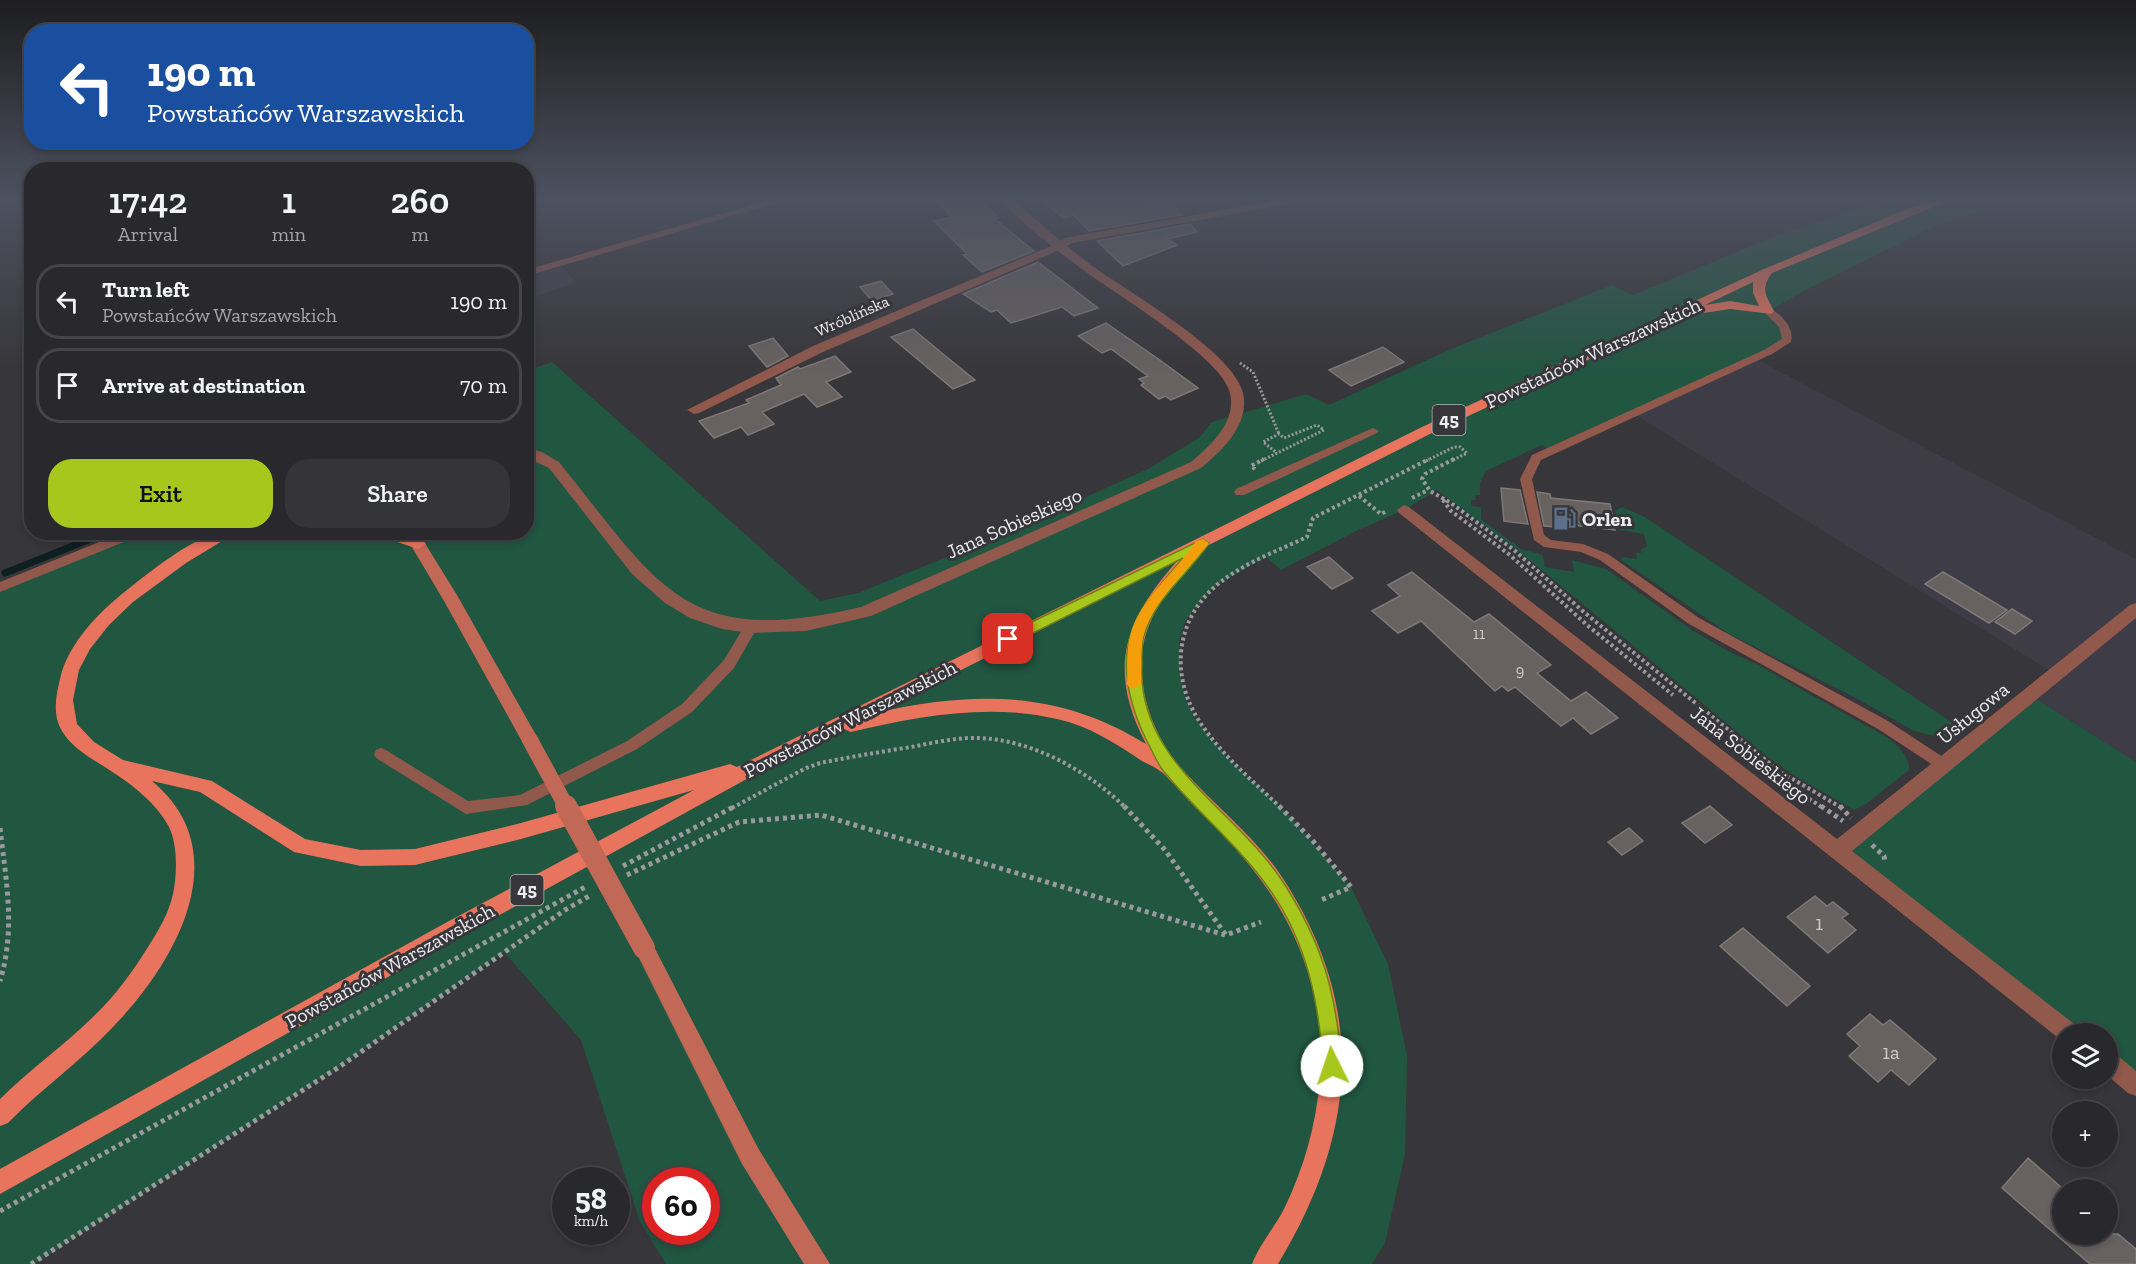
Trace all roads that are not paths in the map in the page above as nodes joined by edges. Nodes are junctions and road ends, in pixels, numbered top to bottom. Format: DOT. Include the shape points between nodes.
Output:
graph roads {
  1 [pos="588,256"];
  2 [pos="1037,256"];
  3 [pos="1074,256"];
  4 [pos="1804,256"];
  5 [pos="1768,271"];
  6 [pos="534,272"];
  7 [pos="1768,311"];
  8 [pos="1672,315"];
  9 [pos="694,410"];
  10 [pos="1373,431"];
  11 [pos="534,453"];
  12 [pos="1240,492"];
  13 [pos="1404,510"];
  14 [pos="117,540"];
  15 [pos="215,540"];
  16 [pos="414,540"];
  17 [pos="1203,543"];
  18 [pos="0,587"];
  19 [pos="2136,609"];
  20 [pos="750,628"];
  21 [pos="824,731"];
  22 [pos="381,754"];
  23 [pos="768,759"];
  24 [pos="1944,765"];
  25 [pos="118,766"];
  26 [pos="1169,768"];
  27 [pos="1838,851"];
  28 [pos="2056,1023"];
  29 [pos="2118,1070"];
  30 [pos="2136,1085"];
  31 [pos="0,1115"];
  32 [pos="0,1182"];
  33 [pos="815,1262"];
  34 [pos="1264,1264"];
  1 -- 6 [label="street"];
  2 -- 9 [label="street, Wróblińska" via="818,349"];
  3 -- 20 [label="street, Jana Sobieskiego" via="1200,347 1229,375 1239,404 1231,427 1216,449 1196,465 865,612 794,627"];
  4 -- 5 [label="main road, Powstańców Warszawskich / 45"];
  5 -- 7 [label="main road" via="1759,282 1759,293"];
  5 -- 8 [label="main road, Powstańców Warszawskich / 45"];
  7 -- 8 [label="main road" via="1730,305"];
  7 -- 24 [label="lane" via="1781,322 1787,340 1536,458 1526,479 1538,537 1548,544 1583,548 1604,557 1694,621 1883,725"];
  8 -- 17 [label="main road, Powstańców Warszawskich / 45" via="1427,430"];
  10 -- 12 [label="lane"];
  11 -- 20 [label="street, Jana Sobieskiego" via="554,465 644,578 658,590 697,616"];
  13 -- 27 [label="street, Jana Sobieskiego"];
  14 -- 18 [label="lane"];
  15 -- 25 [label="main road" via="164,570 104,620 69,671 65,715 70,729 89,750"];
  16 -- 33 [label="main road, bridge" via="644,948 750,1156"];
  17 -- 21 [label="main road, Powstańców Warszawskich / 45"];
  17 -- 26 [label="main road" via="1157,597 1136,637 1134,682 1138,702"];
  19 -- 24 [label="street, Usługowa"];
  20 -- 22 [label="lane" via="729,664 687,708 632,745 522,801 466,808"];
  21 -- 23 [label="main road, Powstańców Warszawskich / 45"];
  21 -- 26 [label="main road" via="939,706 984,703 1040,708 1091,722"];
  23 -- 25 [label="main road" via="680,787 415,857 361,858 301,846 205,786"];
  23 -- 32 [label="main road, Powstańców Warszawskich / 45"];
  24 -- 27 [label="street, Usługowa"];
  25 -- 31 [label="main road" via="155,795 174,818 184,843 183,894 168,935 139,980 97,1029 23,1090"];
  26 -- 34 [label="main road" via="1276,884 1311,948 1322,983 1332,1066 1329,1108 1307,1189"];
  27 -- 28 [label="street, Jana Sobieskiego"];
  29 -- 30 [label="street"];
}
